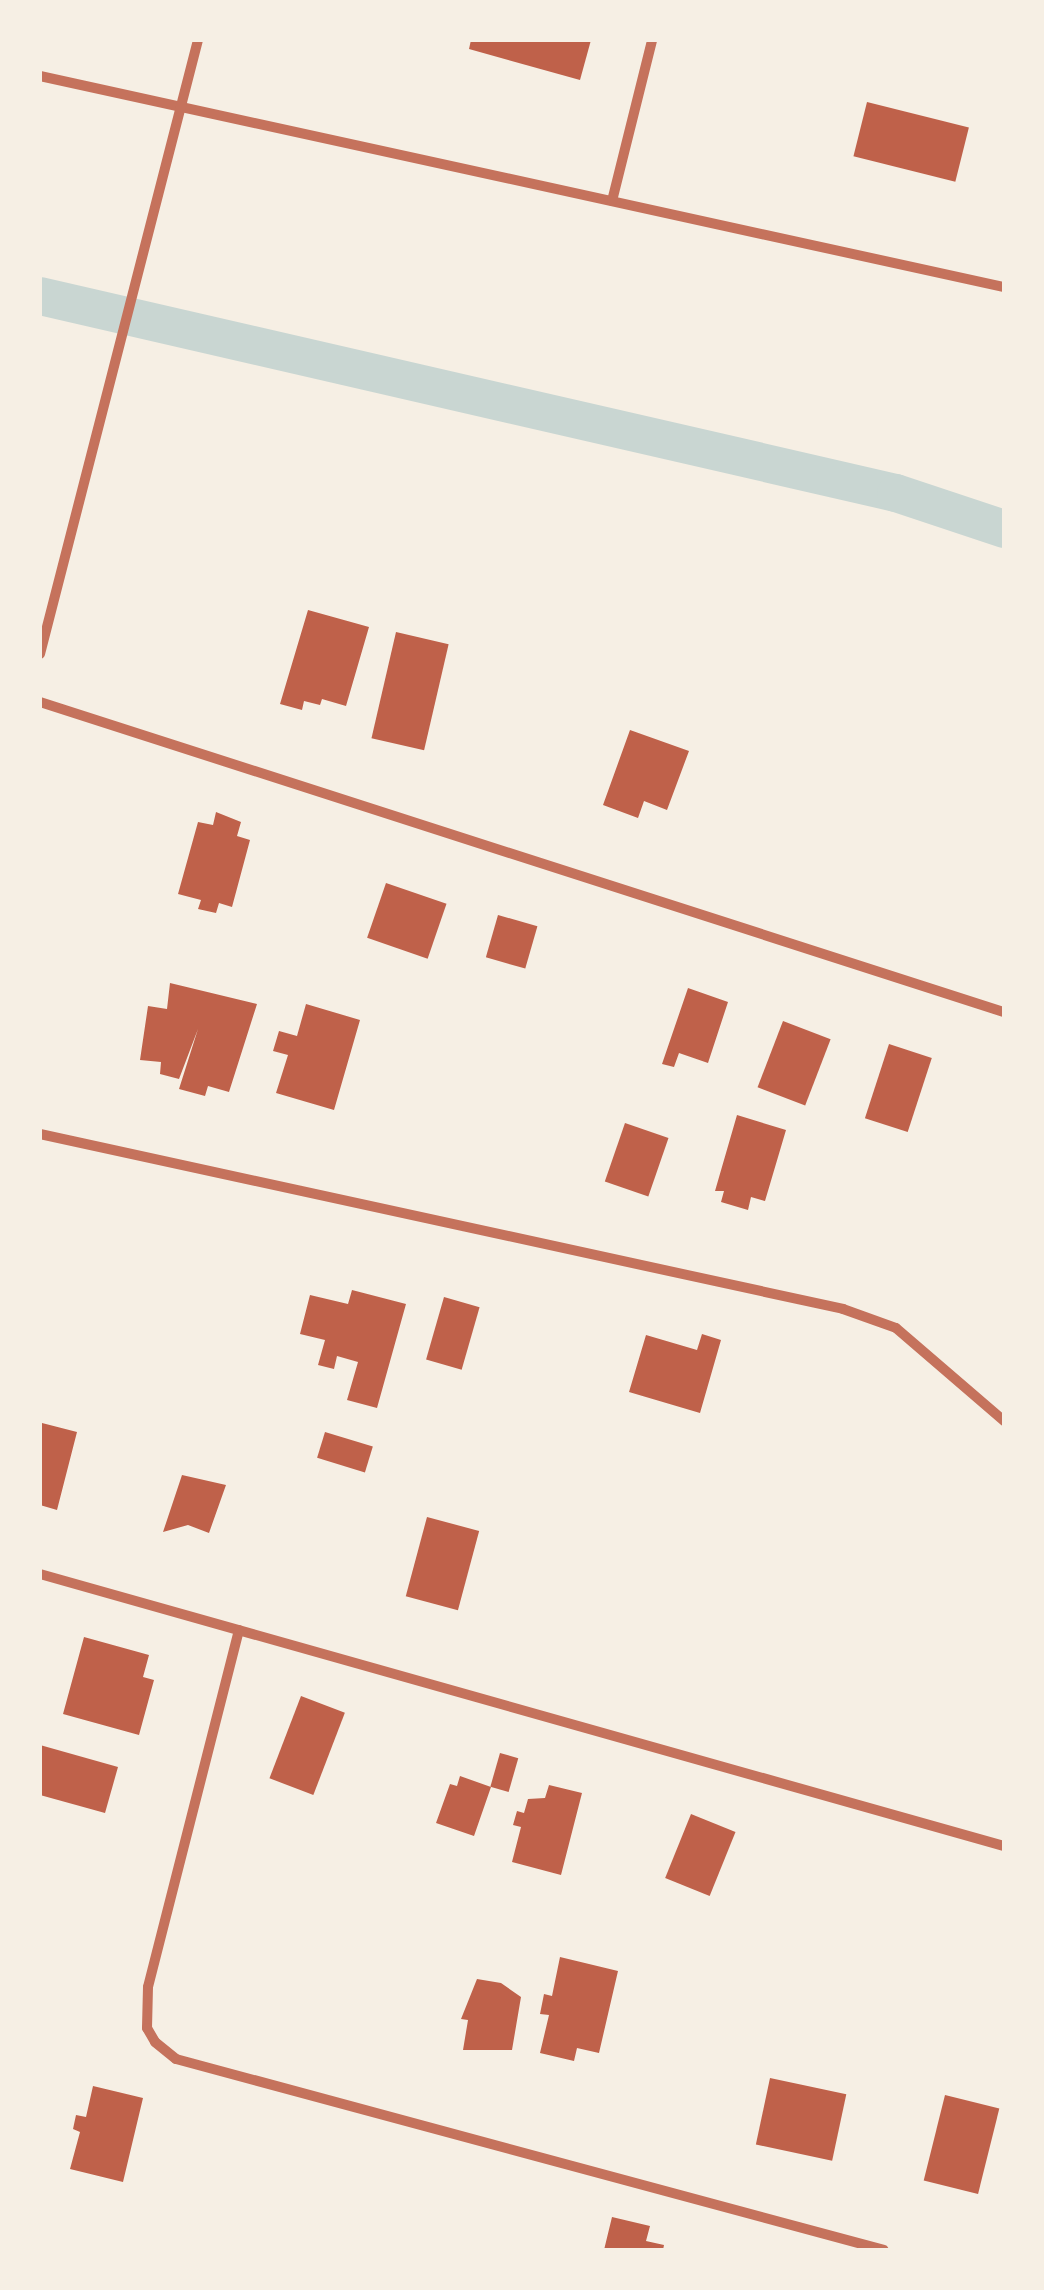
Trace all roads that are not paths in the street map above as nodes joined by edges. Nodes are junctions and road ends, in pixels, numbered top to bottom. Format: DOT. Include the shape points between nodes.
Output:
graph roads {
  1 [pos="198,40"];
  2 [pos="652,40"];
  3 [pos="40,76"];
  4 [pos="180,106"];
  5 [pos="612,201"];
  6 [pos="1004,287"];
  7 [pos="40,654"];
  8 [pos="40,702"];
  9 [pos="1004,1012"];
  10 [pos="40,1134"];
  11 [pos="1004,1421"];
  12 [pos="40,1574"];
  13 [pos="239,1630"];
  14 [pos="1004,1846"];
  15 [pos="884,2250"];
  1 -- 4 [label="street"];
  2 -- 5 [label="street"];
  3 -- 4 [label="street"];
  4 -- 5 [label="street"];
  4 -- 7 [label="street"];
  5 -- 6 [label="street"];
  8 -- 9 [label="street"];
  10 -- 11 [label="street" via="844,1308 896,1328"];
  12 -- 13 [label="street"];
  13 -- 14 [label="street"];
  13 -- 15 [label="street" via="148,1987 147,2028 155,2042 176,2059"];
}
